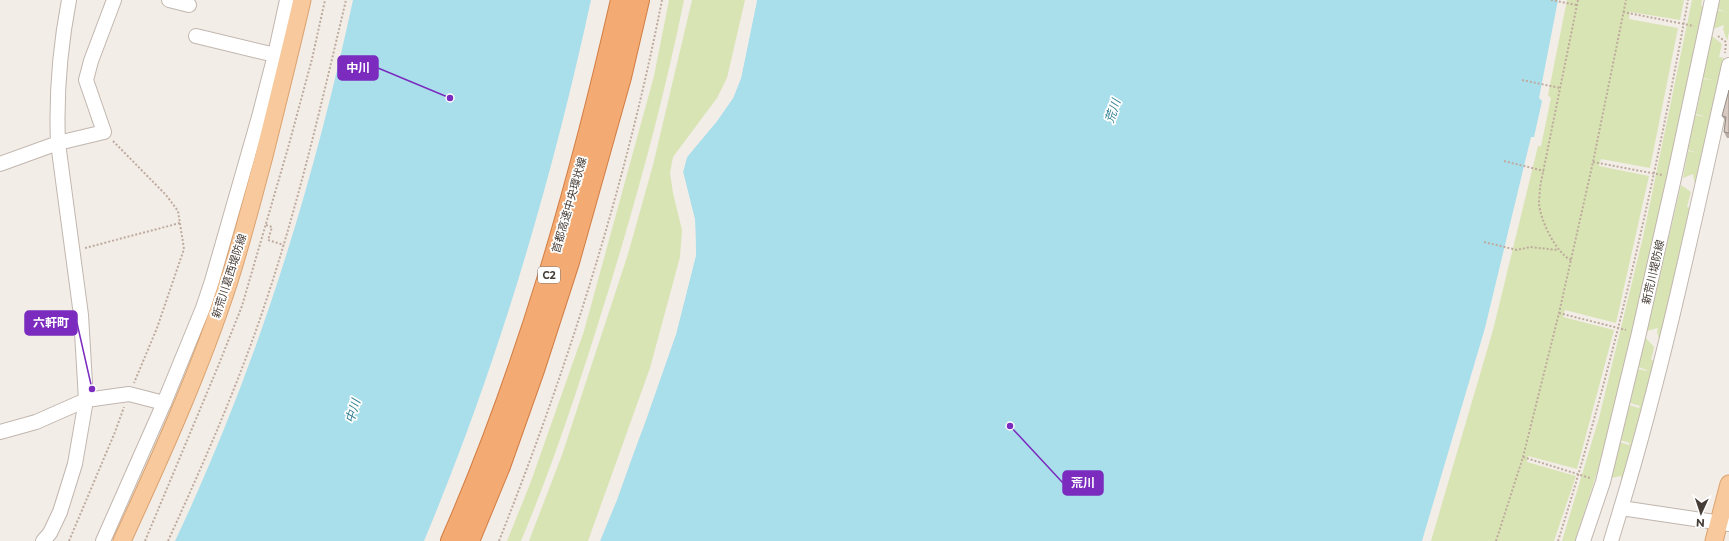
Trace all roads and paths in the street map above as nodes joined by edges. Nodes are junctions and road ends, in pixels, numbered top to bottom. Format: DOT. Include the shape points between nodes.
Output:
graph roads {
  1 [pos="69,0"];
  2 [pos="114,0"];
  3 [pos="168,0"];
  4 [pos="287,0"];
  5 [pos="302,0"];
  6 [pos="346,0"];
  7 [pos="621,0"];
  8 [pos="639,0"];
  9 [pos="662,0"];
  10 [pos="1551,0"];
  11 [pos="1578,0"];
  12 [pos="1626,0"];
  13 [pos="1688,0"];
  14 [pos="1712,0"];
  15 [pos="188,5"];
  16 [pos="1578,5"];
  17 [pos="1623,12"];
  18 [pos="1683,24"];
  19 [pos="1697,27"];
  20 [pos="1714,33"];
  21 [pos="196,36"];
  22 [pos="1729,54"];
  23 [pos="275,55"];
  24 [pos="1729,65"];
  25 [pos="1522,80"];
  26 [pos="1560,88"];
  27 [pos="104,132"];
  28 [pos="58,143"];
  29 [pos="1504,161"];
  30 [pos="1592,162"];
  31 [pos="0,164"];
  32 [pos="1544,171"];
  33 [pos="1654,173"];
  34 [pos="180,223"];
  35 [pos="266,225"];
  36 [pos="1484,242"];
  37 [pos="284,245"];
  38 [pos="1558,250"];
  39 [pos="73,251"];
  40 [pos="1571,260"];
  41 [pos="220,281"];
  42 [pos="1559,313"];
  43 [pos="1618,328"];
  44 [pos="129,394"];
  45 [pos="86,400"];
  46 [pos="164,403"];
  47 [pos="0,432"];
  48 [pos="1523,457"];
  49 [pos="1579,474"];
  50 [pos="1595,479"];
  51 [pos="1729,484"];
  52 [pos="1622,508"];
  53 [pos="1724,523"];
  54 [pos="43,541"];
  55 [pos="68,541"];
  56 [pos="103,541"];
  57 [pos="122,541"];
  58 [pos="168,541"];
  59 [pos="451,541"];
  60 [pos="469,541"];
  61 [pos="499,541"];
  62 [pos="1496,541"];
  63 [pos="1558,541"];
  64 [pos="1583,541"];
  65 [pos="1611,541"];
  66 [pos="1714,541"];
  1 -- 28 [label="street" via="62,36 58,88"];
  2 -- 27 [label="street" via="86,80"];
  3 -- 15 [label="street"];
  4 -- 23 [label="street"];
  5 -- 41 [label="main road, 新荒川葛西堤防線" via="286,72 246,223"];
  6 -- 37 [label="path"];
  7 -- 59 [label="highway, 首都高速中央環状線 / C2" via="587,141 543,295 488,450"];
  8 -- 60 [label="highway, 首都高速中央環状線 / C2" via="622,77 569,262 500,466"];
  9 -- 61 [label="path" via="634,125 607,224 559,380"];
  10 -- 16 [label="path"];
  11 -- 16 [label="path"];
  12 -- 17 [label="path"];
  13 -- 18 [label="path"];
  14 -- 64 [label="street, 新荒川堤防線" via="1637,341 1603,482"];
  16 -- 26 [label="path"];
  17 -- 18 [label="path"];
  17 -- 30 [label="path"];
  18 -- 19 [label="path"];
  18 -- 33 [label="path"];
  20 -- 22 [label="path" via="1726,42 1725,53"];
  21 -- 23 [label="street"];
  23 -- 41 [label="street" via="228,228"];
  24 -- 52 [label="street" via="1663,358"];
  25 -- 26 [label="path"];
  26 -- 32 [label="path"];
  27 -- 28 [label="street"];
  27 -- 34 [label="path" via="166,195 178,211"];
  28 -- 31 [label="street"];
  28 -- 39 [label="street"];
  29 -- 32 [label="path"];
  30 -- 33 [label="path"];
  30 -- 40 [label="path"];
  32 -- 38 [label="path" via="1539,204"];
  33 -- 43 [label="path"];
  34 -- 39 [label="path"];
  34 -- 44 [label="path" via="184,249 157,328"];
  35 -- 37 [label="path" via="272,227 268,240"];
  36 -- 38 [label="path" via="1517,250 1530,247"];
  37 -- 58 [label="path" via="228,404"];
  38 -- 40 [label="path"];
  39 -- 45 [label="street" via="81,315"];
  40 -- 42 [label="path"];
  41 -- 46 [label="street" via="203,308"];
  41 -- 57 [label="main road, 新荒川葛西堤防線" via="200,359"];
  42 -- 43 [label="path"];
  42 -- 48 [label="path"];
  43 -- 49 [label="path"];
  44 -- 45 [label="street"];
  44 -- 46 [label="street"];
  44 -- 55 [label="path"];
  45 -- 47 [label="street" via="36,422"];
  45 -- 54 [label="street" via="75,464 60,512"];
  46 -- 56 [label="street"];
  48 -- 49 [label="path"];
  48 -- 62 [label="path"];
  49 -- 50 [label="path"];
  49 -- 63 [label="path"];
  51 -- 53 [label="main road"];
  52 -- 53 [label="street"];
  52 -- 65 [label="street"];
  53 -- 66 [label="main road"];
}
